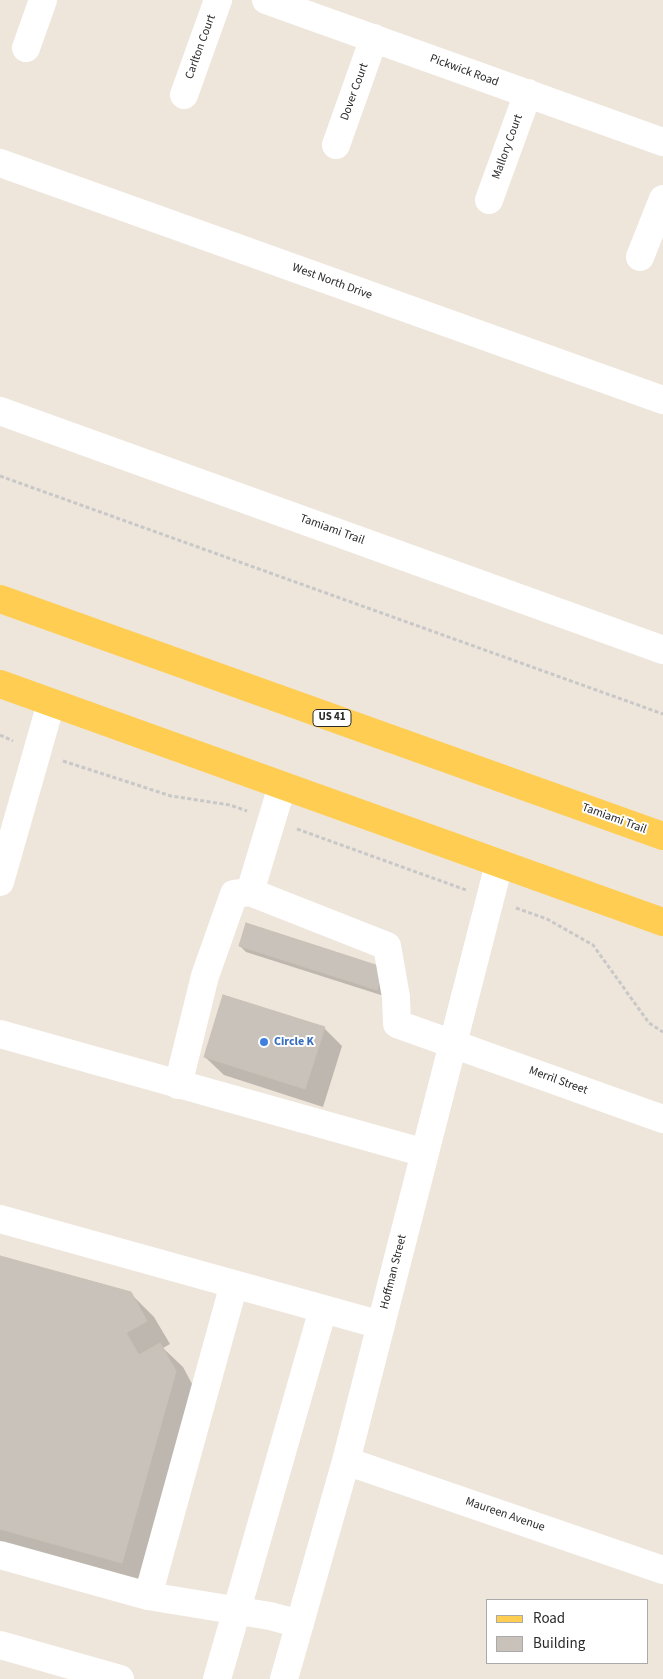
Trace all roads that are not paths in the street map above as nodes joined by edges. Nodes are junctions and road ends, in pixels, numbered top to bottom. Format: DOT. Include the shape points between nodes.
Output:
graph roads {
  1 [pos="43,0"];
  2 [pos="218,0"];
  3 [pos="266,0"];
  4 [pos="374,38"];
  5 [pos="26,48"];
  6 [pos="528,94"];
  7 [pos="184,95"];
  8 [pos="663,142"];
  9 [pos="336,145"];
  10 [pos="0,163"];
  11 [pos="663,199"];
  12 [pos="489,200"];
  13 [pos="640,257"];
  14 [pos="663,400"];
  15 [pos="0,411"];
  16 [pos="0,599"];
  17 [pos="663,650"];
  18 [pos="0,684"];
  19 [pos="51,703"];
  20 [pos="282,786"];
  21 [pos="663,836"];
  22 [pos="499,864"];
  23 [pos="0,882"];
  24 [pos="250,892"];
  25 [pos="663,922"];
  26 [pos="0,1034"];
  27 [pos="452,1042"];
  28 [pos="178,1085"];
  29 [pos="663,1119"];
  30 [pos="424,1153"];
  31 [pos="0,1219"];
  32 [pos="234,1284"];
  33 [pos="323,1309"];
  34 [pos="381,1324"];
  35 [pos="346,1461"];
  36 [pos="0,1555"];
  37 [pos="663,1570"];
  38 [pos="148,1596"];
  39 [pos="235,1610"];
  40 [pos="300,1624"];
  41 [pos="0,1645"];
  42 [pos="120,1679"];
  43 [pos="217,1679"];
  44 [pos="284,1679"];
  1 -- 5 [label="street"];
  2 -- 7 [label="street, Carlton Court"];
  3 -- 4 [label="street, Pickwick Road"];
  4 -- 6 [label="street, Pickwick Road"];
  4 -- 9 [label="street, Dover Court"];
  6 -- 8 [label="street, Pickwick Road"];
  6 -- 12 [label="street, Mallory Court"];
  10 -- 14 [label="street, West North Drive"];
  11 -- 13 [label="street"];
  15 -- 17 [label="street, Tamiami Trail"];
  16 -- 21 [label="main road, Tamiami Trail / US 41"];
  18 -- 19 [label="main road"];
  19 -- 20 [label="main road"];
  19 -- 23 [label="street"];
  20 -- 22 [label="main road"];
  20 -- 24 [label="street"];
  22 -- 25 [label="main road"];
  22 -- 27 [label="street, Hoffman Street"];
  24 -- 27 [label="street, Merril Street" via="387,946 397,1024"];
  24 -- 28 [label="street" via="234,894 205,976"];
  26 -- 28 [label="street"];
  27 -- 29 [label="street, Merril Street"];
  27 -- 30 [label="street, Hoffman Street"];
  28 -- 30 [label="street"];
  30 -- 34 [label="street, Hoffman Street"];
  31 -- 32 [label="street"];
  32 -- 33 [label="street"];
  32 -- 38 [label="street"];
  33 -- 34 [label="street"];
  33 -- 39 [label="street"];
  34 -- 35 [label="street, Hoffman Street"];
  35 -- 37 [label="street, Maureen Avenue"];
  35 -- 40 [label="street, Hoffman Street"];
  36 -- 38 [label="street"];
  38 -- 39 [label="street"];
  39 -- 40 [label="street"];
  39 -- 43 [label="street"];
  40 -- 44 [label="street, Hoffman Street"];
  41 -- 42 [label="street"];
}
